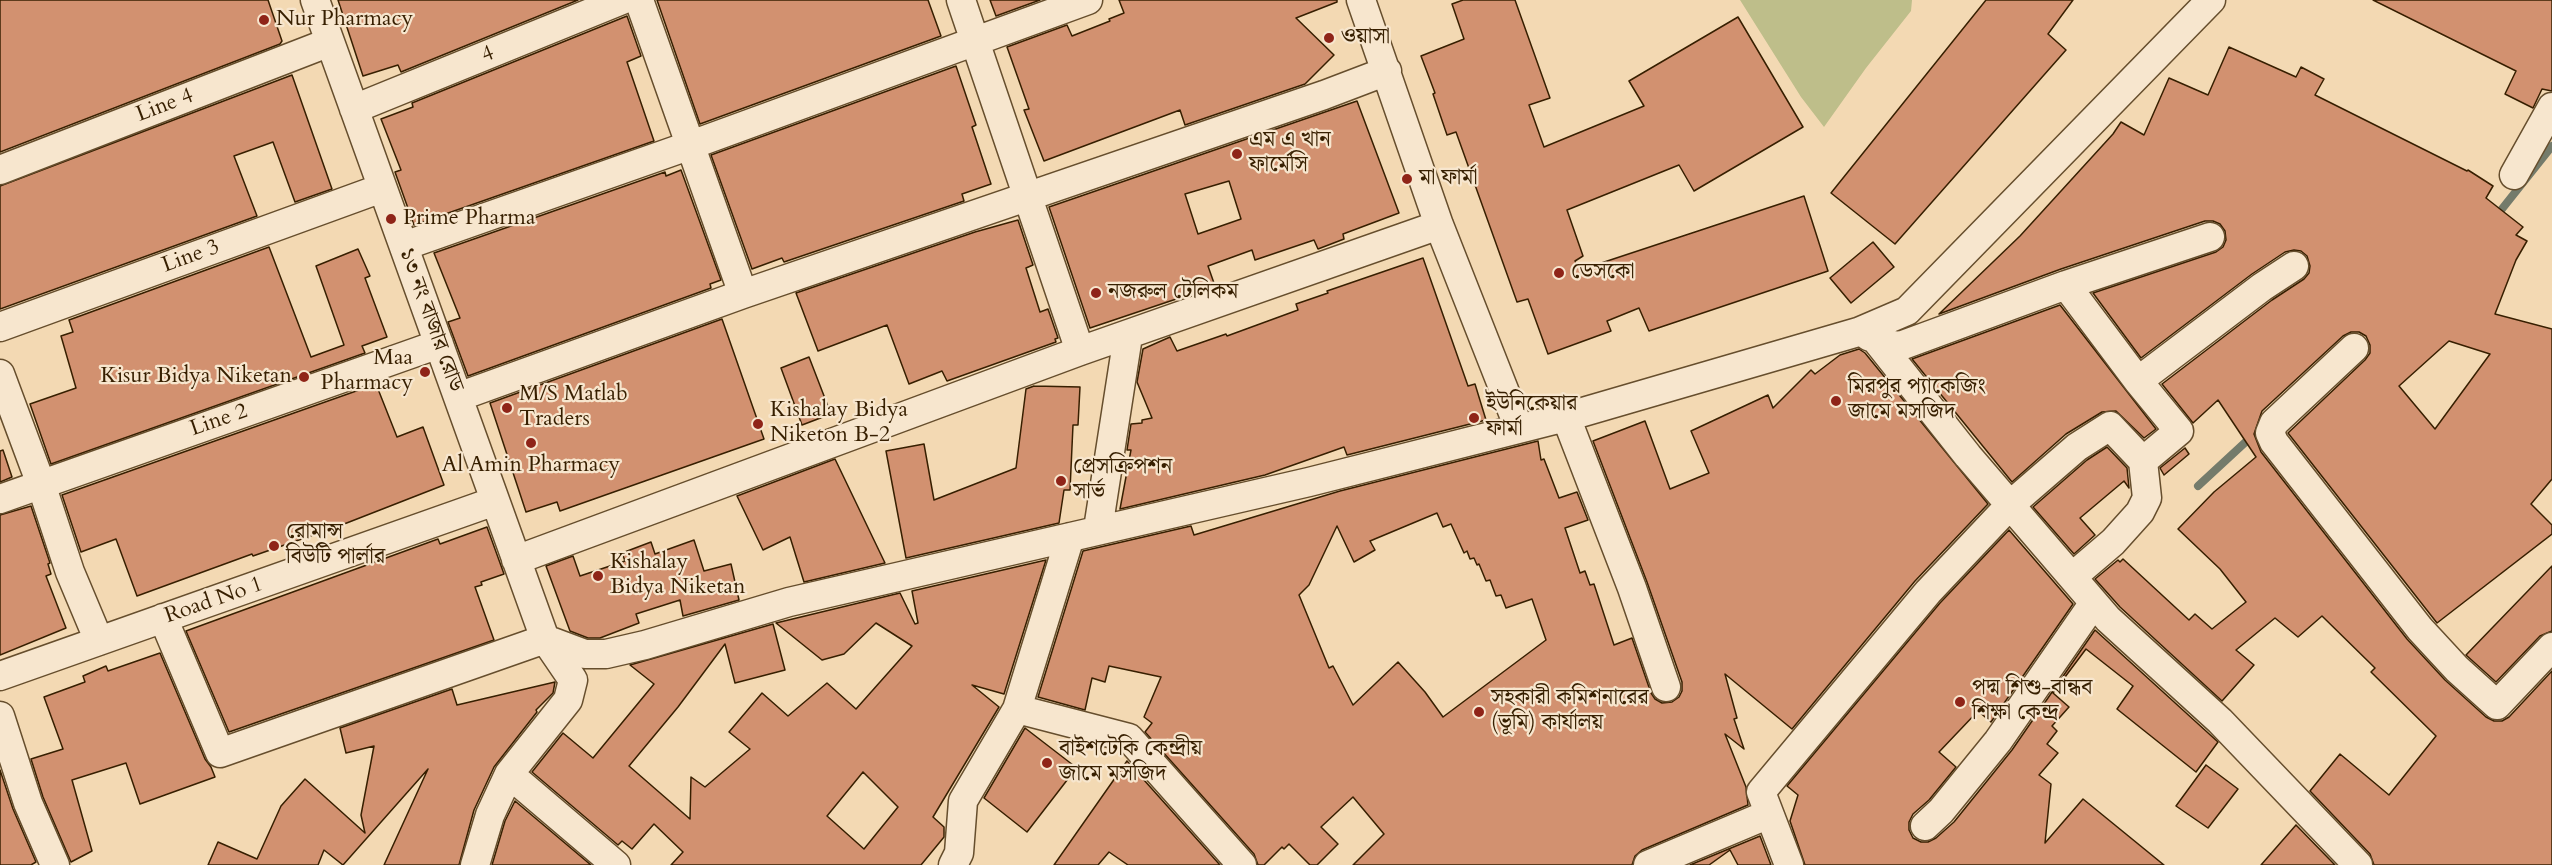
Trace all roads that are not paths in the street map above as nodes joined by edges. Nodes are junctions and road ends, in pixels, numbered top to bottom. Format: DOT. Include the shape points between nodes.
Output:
graph roads {
  1 [pos="315,0"];
  2 [pos="622,0"];
  3 [pos="639,0"];
  4 [pos="961,0"];
  5 [pos="1088,0"];
  6 [pos="1361,0"];
  7 [pos="2211,0"];
  8 [pos="330,42"];
  9 [pos="975,42"];
  10 [pos="1387,71"];
  11 [pos="2552,107"];
  12 [pos="354,109"];
  13 [pos="691,145"];
  14 [pos="0,170"];
  15 [pos="2514,175"];
  16 [pos="382,188"];
  17 [pos="1028,197"];
  18 [pos="1439,225"];
  19 [pos="2211,237"];
  20 [pos="404,246"];
  21 [pos="2294,266"];
  22 [pos="2066,285"];
  23 [pos="742,294"];
  24 [pos="0,327"];
  25 [pos="1128,336"];
  26 [pos="1868,336"];
  27 [pos="439,344"];
  28 [pos="2354,348"];
  29 [pos="1080,351"];
  30 [pos="0,374"];
  31 [pos="2138,381"];
  32 [pos="458,397"];
  33 [pos="1566,417"];
  34 [pos="1519,428"];
  35 [pos="2143,461"];
  36 [pos="41,484"];
  37 [pos="0,499"];
  38 [pos="495,501"];
  39 [pos="2010,505"];
  40 [pos="1098,529"];
  41 [pos="1070,537"];
  42 [pos="516,560"];
  43 [pos="2072,577"];
  44 [pos="2093,604"];
  45 [pos="163,618"];
  46 [pos="545,639"];
  47 [pos="99,641"];
  48 [pos="2552,647"];
  49 [pos="0,676"];
  50 [pos="1666,687"];
  51 [pos="1017,709"];
  52 [pos="0,716"];
  53 [pos="509,774"];
  54 [pos="1769,814"];
  55 [pos="1925,826"];
  56 [pos="56,865"];
  57 [pos="475,865"];
  58 [pos="616,865"];
  59 [pos="953,865"];
  60 [pos="1242,865"];
  61 [pos="1648,865"];
  62 [pos="1788,865"];
  63 [pos="2358,865"];
  1 -- 8 [label="street, ১৩ নং বাজার রোড"];
  2 -- 12 [label="street, 4"];
  3 -- 13 [label="street"];
  4 -- 9 [label="street"];
  5 -- 9 [label="street"];
  6 -- 10 [label="street"];
  7 -- 26 [label="street" via="1908,311"];
  8 -- 12 [label="street, ১৩ নং বাজার রোড"];
  8 -- 14 [label="street, Line 4"];
  9 -- 13 [label="street"];
  9 -- 17 [label="street"];
  10 -- 17 [label="street"];
  10 -- 18 [label="street"];
  11 -- 15 [label="street"];
  12 -- 16 [label="street, ১৩ নং বাজার রোড"];
  13 -- 20 [label="street"];
  13 -- 23 [label="street"];
  16 -- 20 [label="street, ১৩ নং বাজার রোড"];
  16 -- 24 [label="street, Line 3"];
  17 -- 23 [label="street"];
  17 -- 29 [label="street"];
  18 -- 25 [label="street"];
  18 -- 34 [label="street"];
  19 -- 22 [label="street"];
  20 -- 27 [label="street, ১৩ নং বাজার রোড"];
  21 -- 31 [label="street"];
  22 -- 26 [label="street" via="1903,345"];
  22 -- 31 [label="street"];
  23 -- 32 [label="street"];
  25 -- 29 [label="street"];
  25 -- 40 [label="street"];
  26 -- 33 [label="street"];
  26 -- 39 [label="street"];
  27 -- 32 [label="street, ১৩ নং বাজার রোড"];
  27 -- 36 [label="street, Line 2"];
  28 -- 48 [label="street" via="2274,423 2270,433 2274,442 2420,629 2497,705"];
  29 -- 42 [label="street"];
  30 -- 36 [label="street"];
  31 -- 35 [label="street" via="2179,431"];
  32 -- 38 [label="street, ১৩ নং বাজার রোড"];
  33 -- 34 [label="street"];
  33 -- 50 [label="street"];
  34 -- 40 [label="street" via="1309,482"];
  35 -- 39 [label="street" via="2110,426 2076,447"];
  35 -- 43 [label="street" via="2147,498 2140,512 2113,542"];
  36 -- 37 [label="street, Line 2"];
  36 -- 47 [label="street" via="70,572"];
  38 -- 42 [label="street, ১৩ নং বাজার রোড"];
  38 -- 45 [label="street, Road No 1"];
  39 -- 43 [label="street"];
  39 -- 54 [label="street" via="1928,592 1761,792"];
  40 -- 41 [label="street"];
  41 -- 46 [label="street" via="789,602 606,654 585,654"];
  41 -- 51 [label="street"];
  42 -- 46 [label="street, ১৩ নং বাজার রোড"];
  43 -- 44 [label="street"];
  44 -- 55 [label="street" via="1998,741"];
  44 -- 63 [label="street" via="2220,721"];
  45 -- 46 [label="street" via="220,753"];
  45 -- 47 [label="street, Road No 1"];
  46 -- 53 [label="street, ১৩ নং বাজার রোড" via="573,680 568,700"];
  47 -- 49 [label="street, Road No 1"];
  51 -- 59 [label="street" via="963,801 959,853"];
  51 -- 60 [label="street" via="1129,738"];
  52 -- 56 [label="street" via="28,803"];
  53 -- 57 [label="street, ১৩ নং বাজার রোড" via="490,815"];
  53 -- 58 [label="street"];
  54 -- 61 [label="street"];
  54 -- 62 [label="street"];
}
